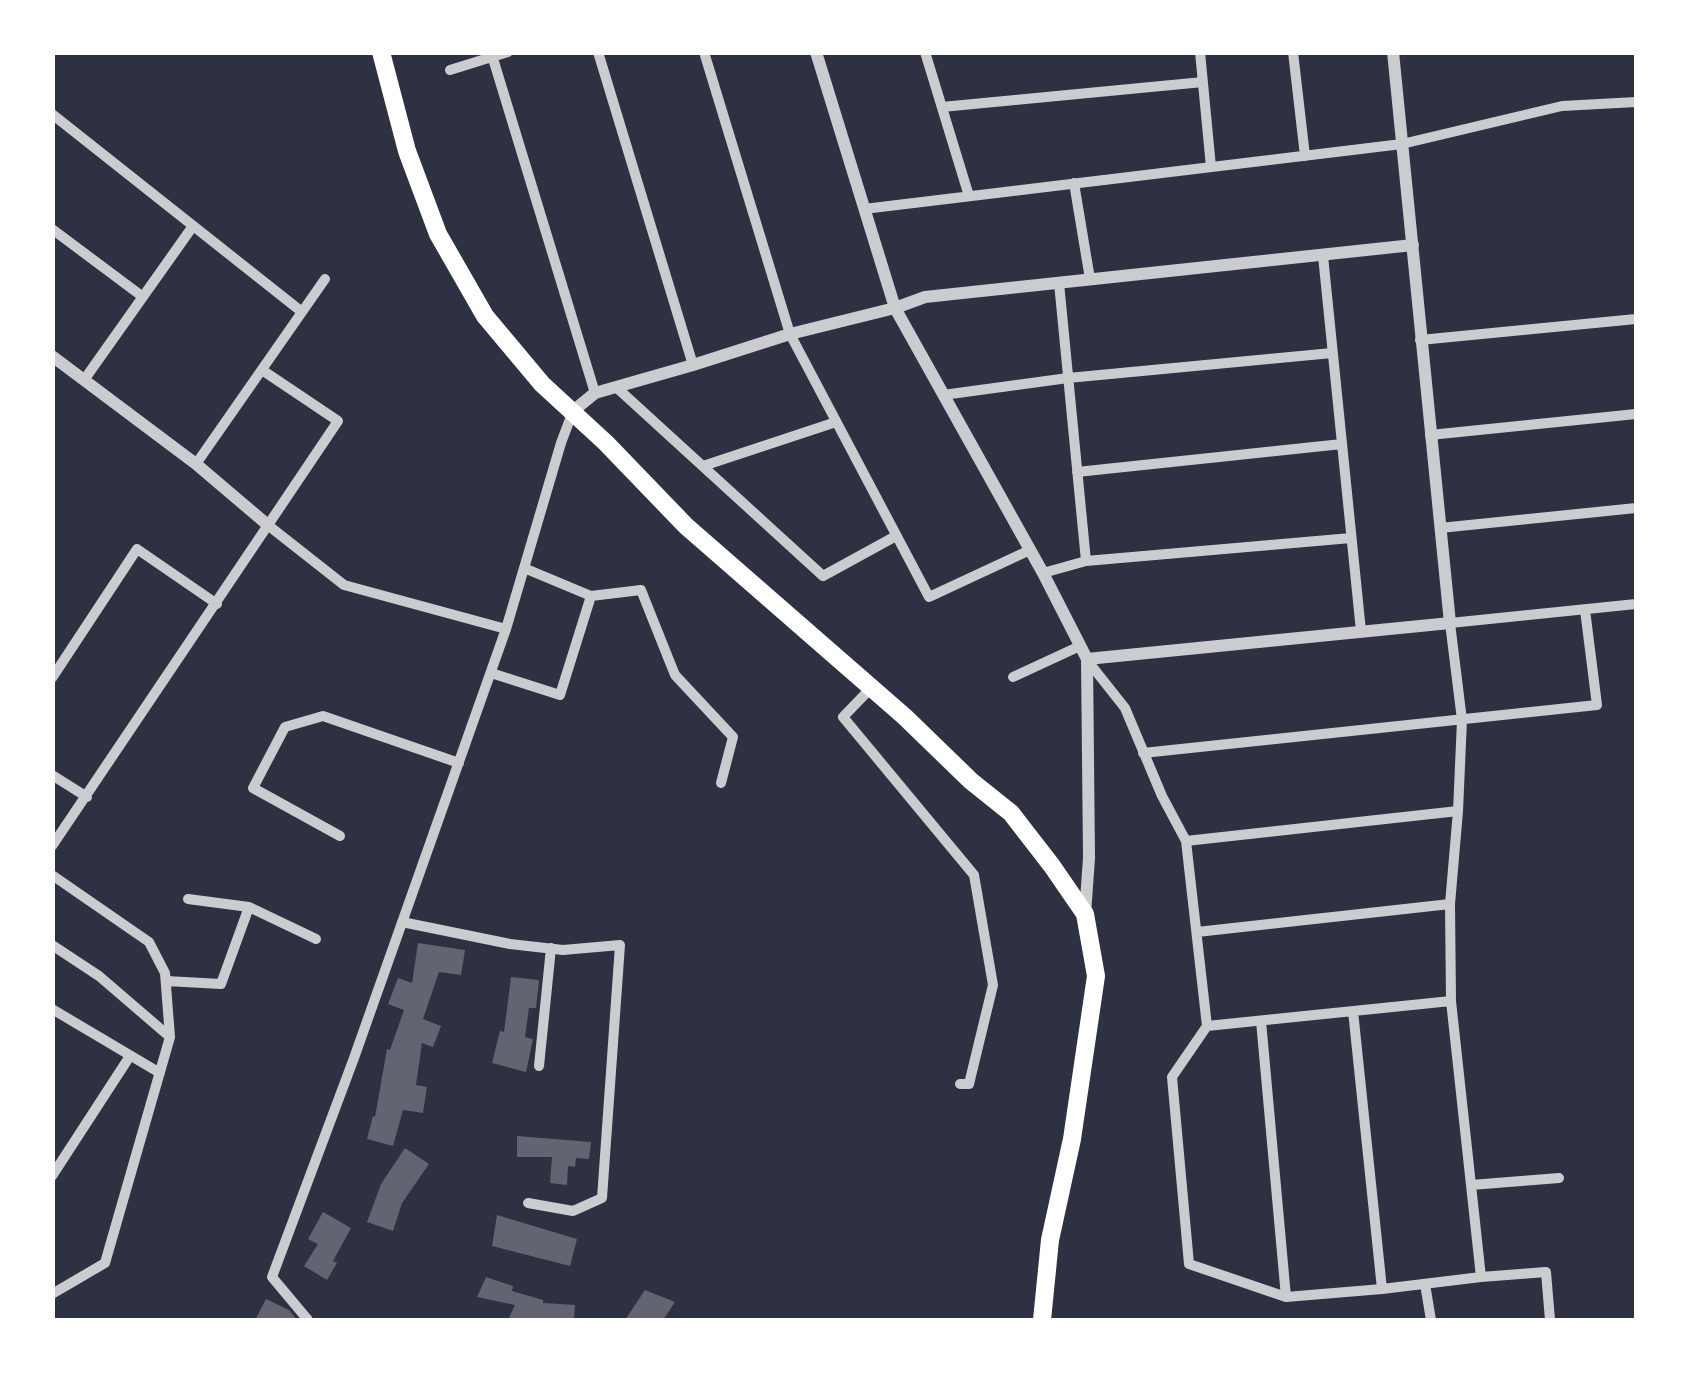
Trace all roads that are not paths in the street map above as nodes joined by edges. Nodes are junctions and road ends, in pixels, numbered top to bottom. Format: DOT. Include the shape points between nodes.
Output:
graph roads {
  1 [pos="381,52"];
  2 [pos="508,52"];
  3 [pos="598,52"];
  4 [pos="704,52"];
  5 [pos="816,52"];
  6 [pos="925,52"];
  7 [pos="1200,52"];
  8 [pos="1294,52"];
  9 [pos="1393,52"];
  10 [pos="492,55"];
  11 [pos="450,70"];
  12 [pos="1203,82"];
  13 [pos="1636,102"];
  14 [pos="942,107"];
  15 [pos="52,114"];
  16 [pos="1402,144"];
  17 [pos="1304,156"];
  18 [pos="1211,167"];
  19 [pos="1074,184"];
  20 [pos="969,196"];
  21 [pos="864,209"];
  22 [pos="194,226"];
  23 [pos="52,229"];
  24 [pos="1413,245"];
  25 [pos="1323,256"];
  26 [pos="325,280"];
  27 [pos="1090,280"];
  28 [pos="1059,283"];
  29 [pos="142,296"];
  30 [pos="894,308"];
  31 [pos="302,312"];
  32 [pos="1636,320"];
  33 [pos="790,334"];
  34 [pos="1420,340"];
  35 [pos="1332,353"];
  36 [pos="52,356"];
  37 [pos="693,365"];
  38 [pos="262,370"];
  39 [pos="1068,378"];
  40 [pos="84,380"];
  41 [pos="616,386"];
  42 [pos="595,392"];
  43 [pos="943,395"];
  44 [pos="573,411"];
  45 [pos="1636,414"];
  46 [pos="836,422"];
  47 [pos="1430,434"];
  48 [pos="1342,444"];
  49 [pos="196,464"];
  50 [pos="702,466"];
  51 [pos="1077,472"];
  52 [pos="1636,508"];
  53 [pos="269,526"];
  54 [pos="1440,528"];
  55 [pos="896,536"];
  56 [pos="1351,538"];
  57 [pos="1030,550"];
  58 [pos="1086,561"];
  59 [pos="524,568"];
  60 [pos="1043,573"];
  61 [pos="592,596"];
  62 [pos="217,604"];
  63 [pos="1636,604"];
  64 [pos="1585,610"];
  65 [pos="1450,623"];
  66 [pos="506,629"];
  67 [pos="1361,631"];
  68 [pos="1083,652"];
  69 [pos="491,672"];
  70 [pos="1013,677"];
  71 [pos="52,678"];
  72 [pos="871,688"];
  73 [pos="1462,720"];
  74 [pos="1144,753"];
  75 [pos="459,763"];
  76 [pos="52,775"];
  77 [pos="721,782"];
  78 [pos="87,796"];
  79 [pos="1458,811"];
  80 [pos="340,836"];
  81 [pos="1186,841"];
  82 [pos="52,846"];
  83 [pos="52,875"];
  84 [pos="188,899"];
  85 [pos="1450,904"];
  86 [pos="249,908"];
  87 [pos="1085,914"];
  88 [pos="402,922"];
  89 [pos="1197,932"];
  90 [pos="316,938"];
  91 [pos="52,945"];
  92 [pos="551,948"];
  93 [pos="166,981"];
  94 [pos="1450,1001"];
  95 [pos="52,1010"];
  96 [pos="1352,1011"];
  97 [pos="1261,1021"];
  98 [pos="1208,1026"];
  99 [pos="170,1037"];
  100 [pos="130,1056"];
  101 [pos="539,1066"];
  102 [pos="160,1073"];
  103 [pos="960,1084"];
  104 [pos="52,1176"];
  105 [pos="1559,1178"];
  106 [pos="1471,1185"];
  107 [pos="528,1203"];
  108 [pos="1481,1278"];
  109 [pos="1425,1284"];
  110 [pos="1382,1289"];
  111 [pos="52,1294"];
  112 [pos="1286,1297"];
  113 [pos="308,1320"];
  114 [pos="1042,1320"];
  115 [pos="1431,1320"];
  116 [pos="1550,1320"];
  1 -- 44 [label="highway" via="438,234 485,316"];
  2 -- 10 [label="street"];
  3 -- 37 [label="street"];
  4 -- 33 [label="street"];
  5 -- 21 [label="street"];
  6 -- 14 [label="street"];
  7 -- 12 [label="street"];
  8 -- 17 [label="street"];
  9 -- 16 [label="street"];
  10 -- 11 [label="street"];
  10 -- 42 [label="street"];
  12 -- 14 [label="street"];
  12 -- 18 [label="street"];
  13 -- 16 [label="street" via="1562,106"];
  14 -- 20 [label="street"];
  15 -- 22 [label="street"];
  16 -- 17 [label="street"];
  16 -- 24 [label="street"];
  17 -- 18 [label="street"];
  18 -- 19 [label="street"];
  19 -- 20 [label="street"];
  19 -- 27 [label="street"];
  20 -- 21 [label="street"];
  21 -- 30 [label="street"];
  22 -- 29 [label="street"];
  22 -- 31 [label="street"];
  23 -- 29 [label="street"];
  24 -- 25 [label="street"];
  24 -- 34 [label="street"];
  25 -- 27 [label="street"];
  25 -- 35 [label="street"];
  26 -- 31 [label="street"];
  27 -- 28 [label="street"];
  28 -- 30 [label="street" via="925,297"];
  28 -- 39 [label="street"];
  29 -- 40 [label="street"];
  30 -- 33 [label="street"];
  30 -- 43 [label="street"];
  31 -- 38 [label="street"];
  32 -- 34 [label="street"];
  33 -- 37 [label="street"];
  33 -- 46 [label="street"];
  34 -- 47 [label="street"];
  35 -- 39 [label="street"];
  35 -- 48 [label="street"];
  36 -- 40 [label="street"];
  37 -- 41 [label="street"];
  38 -- 49 [label="street"];
  38 -- 53 [label="street" via="338,422"];
  39 -- 43 [label="street"];
  39 -- 51 [label="street"];
  40 -- 49 [label="street"];
  41 -- 42 [label="street"];
  41 -- 50 [label="street"];
  42 -- 44 [label="street"];
  43 -- 57 [label="street"];
  44 -- 59 [label="street"];
  44 -- 72 [label="highway" via="686,526"];
  45 -- 47 [label="street"];
  46 -- 50 [label="street"];
  46 -- 55 [label="street"];
  47 -- 54 [label="street"];
  48 -- 51 [label="street"];
  48 -- 56 [label="street"];
  49 -- 53 [label="street"];
  50 -- 55 [label="street" via="823,576"];
  51 -- 58 [label="street"];
  52 -- 54 [label="street"];
  53 -- 62 [label="street"];
  53 -- 66 [label="street" via="344,585"];
  54 -- 65 [label="street"];
  55 -- 57 [label="street" via="929,597"];
  56 -- 58 [label="street"];
  56 -- 67 [label="street"];
  57 -- 60 [label="street"];
  58 -- 60 [label="street"];
  59 -- 61 [label="street"];
  59 -- 66 [label="street"];
  60 -- 68 [label="street"];
  61 -- 69 [label="street" via="560,696"];
  61 -- 77 [label="street" via="642,590 675,675 733,737"];
  62 -- 71 [label="street" via="137,550"];
  62 -- 78 [label="street"];
  63 -- 64 [label="street"];
  64 -- 65 [label="street"];
  64 -- 73 [label="street" via="1597,705"];
  65 -- 67 [label="street"];
  65 -- 73 [label="street"];
  66 -- 69 [label="street"];
  67 -- 68 [label="street"];
  68 -- 70 [label="street"];
  68 -- 74 [label="street" via="1125,708"];
  68 -- 87 [label="street"];
  69 -- 75 [label="street"];
  72 -- 87 [label="highway" via="1011,813"];
  72 -- 103 [label="street" via="843,717 974,875 993,985 969,1084"];
  73 -- 74 [label="street"];
  73 -- 79 [label="street"];
  74 -- 81 [label="street"];
  75 -- 80 [label="street" via="323,716 285,727 254,788"];
  75 -- 88 [label="street"];
  76 -- 78 [label="street"];
  78 -- 82 [label="street"];
  79 -- 81 [label="street"];
  79 -- 85 [label="street"];
  81 -- 89 [label="street"];
  83 -- 93 [label="street" via="149,942"];
  84 -- 86 [label="street"];
  85 -- 89 [label="street"];
  85 -- 94 [label="street"];
  86 -- 90 [label="street"];
  86 -- 93 [label="street" via="221,984"];
  87 -- 114 [label="highway" via="1096,976"];
  88 -- 92 [label="street"];
  88 -- 113 [label="street" via="272,1276"];
  89 -- 98 [label="street"];
  91 -- 99 [label="street"];
  92 -- 101 [label="street"];
  92 -- 107 [label="street" via="620,945 602,1198 573,1211"];
  93 -- 99 [label="street"];
  94 -- 96 [label="street"];
  94 -- 106 [label="street"];
  95 -- 100 [label="street"];
  96 -- 97 [label="street"];
  96 -- 110 [label="street"];
  97 -- 98 [label="street"];
  97 -- 112 [label="street"];
  98 -- 112 [label="street" via="1172,1077 1189,1264"];
  99 -- 102 [label="street"];
  100 -- 102 [label="street"];
  100 -- 104 [label="street"];
  102 -- 111 [label="street" via="106,1263"];
  105 -- 106 [label="street"];
  106 -- 108 [label="street"];
  108 -- 109 [label="street"];
  108 -- 116 [label="street" via="1546,1272"];
  109 -- 110 [label="street"];
  109 -- 115 [label="street"];
  110 -- 112 [label="street"];
}
